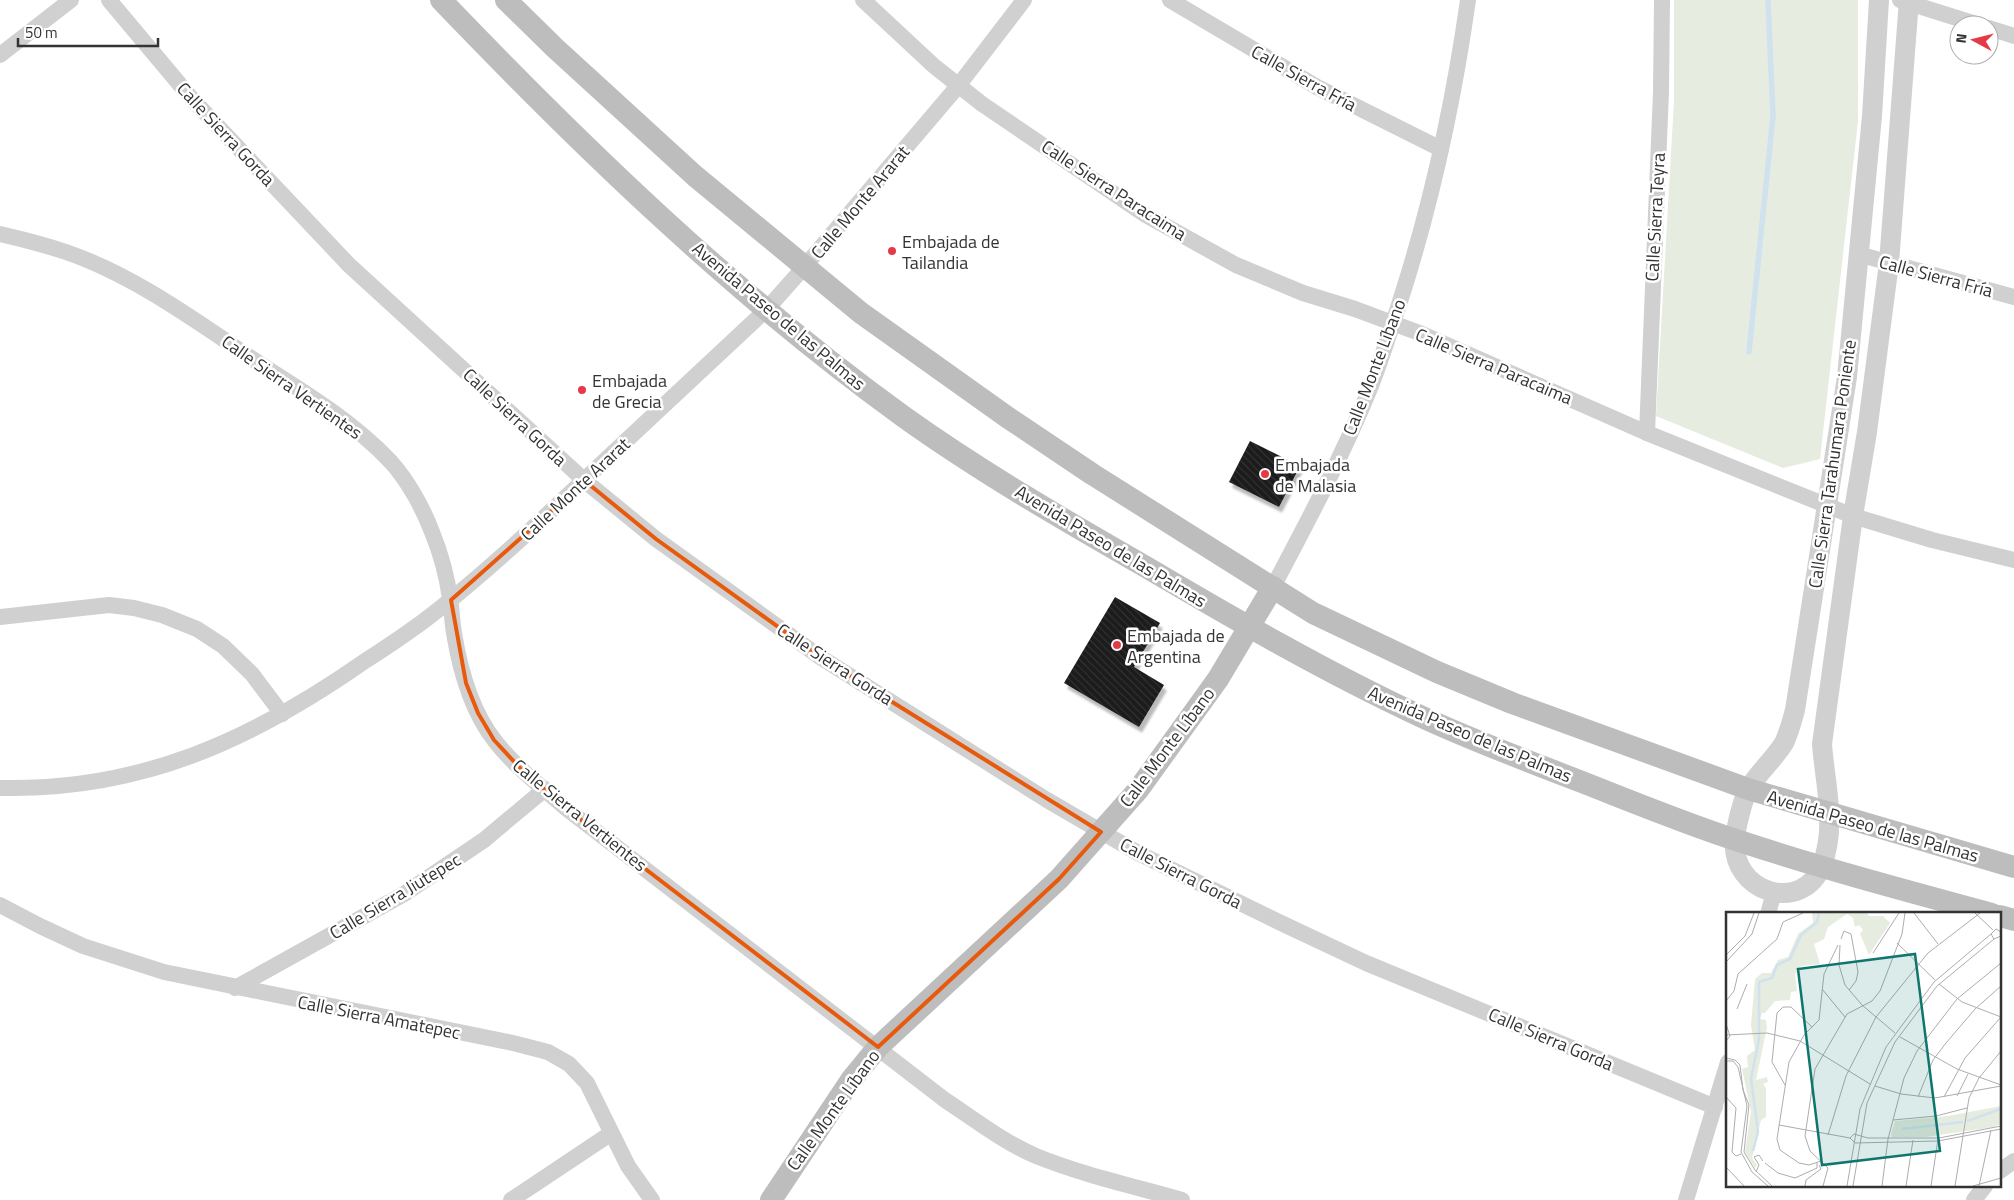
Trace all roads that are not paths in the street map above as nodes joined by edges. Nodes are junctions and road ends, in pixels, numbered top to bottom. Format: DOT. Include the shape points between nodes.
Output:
graph roads {
  1 [pos="71,0"];
  2 [pos="109,0"];
  3 [pos="441,0"];
  4 [pos="506,0"];
  5 [pos="862,0"];
  6 [pos="1024,0"];
  7 [pos="1170,0"];
  8 [pos="1468,0"];
  9 [pos="1662,0"];
  10 [pos="1878,0"];
  11 [pos="1906,1"];
  12 [pos="1949,15"];
  13 [pos="1999,31"];
  14 [pos="2014,36"];
  15 [pos="0,55"];
  16 [pos="958,86"];
  17 [pos="1441,149"];
  18 [pos="0,234"];
  19 [pos="1858,254"];
  20 [pos="1889,263"];
  21 [pos="805,266"];
  22 [pos="2014,296"];
  23 [pos="767,309"];
  24 [pos="1393,324"];
  25 [pos="1646,433"];
  26 [pos="585,481"];
  27 [pos="1826,506"];
  28 [pos="1853,516"];
  29 [pos="2014,560"];
  30 [pos="1273,587"];
  31 [pos="450,600"];
  32 [pos="0,616"];
  33 [pos="1250,627"];
  34 [pos="282,714"];
  35 [pos="0,788"];
  36 [pos="545,789"];
  37 [pos="1748,789"];
  38 [pos="1831,814"];
  39 [pos="1101,832"];
  40 [pos="1735,840"];
  41 [pos="1822,866"];
  42 [pos="2014,867"];
  43 [pos="1774,892"];
  44 [pos="0,905"];
  45 [pos="1769,912"];
  46 [pos="1985,912"];
  47 [pos="236,988"];
  48 [pos="878,1047"];
  49 [pos="1726,1069"];
  50 [pos="1715,1107"];
  51 [pos="610,1134"];
  52 [pos="2014,1160"];
  53 [pos="2002,1170"];
  54 [pos="1983,1188"];
  55 [pos="512,1200"];
  56 [pos="652,1200"];
  57 [pos="771,1200"];
  58 [pos="1182,1200"];
  59 [pos="1686,1200"];
  60 [pos="1974,1200"];
  1 -- 15 [label="street"];
  2 -- 26 [label="street, Calle Sierra Gorda" via="192,99 349,265"];
  3 -- 23 [label="main road, Avenida Paseo de las Palmas" via="609,167"];
  4 -- 21 [label="main road, Avenida Paseo de las Palmas" via="696,176"];
  5 -- 16 [label="street, Calle Sierra Paracaima"];
  6 -- 16 [label="street, Calle Monte Ararat"];
  7 -- 17 [label="street, Calle Sierra Fría" via="1317,87"];
  8 -- 17 [label="street, Calle Monte Líbano"];
  9 -- 25 [label="street, Calle Sierra Teyra"];
  10 -- 19 [label="street, Calle Sierra Tarahumara Poniente" via="1872,116"];
  11 -- 12 [label="street"];
  11 -- 20 [label="street, Calle Sierra Tarahumara Poniente"];
  13 -- 14 [label="street"];
  16 -- 21 [label="street, Calle Monte Ararat"];
  16 -- 24 [label="street, Calle Sierra Paracaima" via="1144,214 1236,265 1303,293"];
  17 -- 24 [label="street, Calle Monte Líbano"];
  18 -- 31 [label="street, Calle Sierra Vertientes" via="68,253 161,299 324,406 361,434 392,464 416,499 442,559"];
  19 -- 20 [label="street, Calle Sierra Fría"];
  19 -- 27 [label="street, Calle Sierra Tarahumara Poniente" via="1847,376"];
  20 -- 22 [label="street, Calle Sierra Fría"];
  20 -- 28 [label="street, Calle Sierra Tarahumara Poniente"];
  21 -- 23 [label="street, Calle Monte Ararat"];
  21 -- 30 [label="main road, Avenida Paseo de las Palmas" via="861,313 1007,417"];
  23 -- 26 [label="street, Calle Monte Ararat"];
  23 -- 33 [label="main road, Avenida Paseo de las Palmas" via="836,366 969,461"];
  24 -- 25 [label="street, Calle Sierra Paracaima" via="1458,349"];
  24 -- 30 [label="street, Calle Monte Líbano" via="1372,385 1349,436"];
  25 -- 27 [label="street, Calle Sierra Paracaima"];
  26 -- 31 [label="street, Calle Monte Ararat"];
  26 -- 39 [label="street, Calle Sierra Gorda" via="656,539 820,656"];
  27 -- 28 [label="street, Calle Sierra Paracaima"];
  27 -- 37 [label="street, Calle Sierra Tarahumara Poniente" via="1796,710 1784,741"];
  28 -- 29 [label="street, Calle Sierra Paracaima"];
  28 -- 38 [label="street, Calle Sierra Tarahumara Poniente" via="1822,744"];
  30 -- 33 [label="main road, Calle Monte Líbano"];
  30 -- 37 [label="main road, Avenida Paseo de las Palmas" via="1313,613 1437,672 1512,703"];
  31 -- 34 [label="street, Calle Monte Ararat" via="317,695"];
  31 -- 36 [label="street, Calle Sierra Vertientes" via="464,675 478,713 494,740 518,767"];
  32 -- 34 [label="street" via="109,605 162,615 197,629 223,646 252,674"];
  33 -- 39 [label="main road, Calle Monte Líbano" via="1218,679 1138,790"];
  33 -- 40 [label="main road, Avenida Paseo de las Palmas" via="1345,680 1424,718 1495,749"];
  34 -- 35 [label="street, Calle Monte Ararat" via="223,744 146,771 62,786"];
  36 -- 47 [label="street, Calle Sierra Jiutepec" via="484,840 404,894"];
  36 -- 48 [label="street, Calle Sierra Vertientes"];
  37 -- 38 [label="main road, Avenida Paseo de las Palmas"];
  37 -- 40 [label="street, Calle Sierra Tarahumara Poniente"];
  38 -- 41 [label="street, Calle Sierra Tarahumara Poniente"];
  38 -- 42 [label="main road, Avenida Paseo de las Palmas"];
  39 -- 48 [label="main road, Calle Monte Líbano" via="1059,879"];
  39 -- 50 [label="street, Calle Sierra Gorda" via="1200,884 1366,963"];
  40 -- 41 [label="main road, Avenida Paseo de las Palmas"];
  40 -- 43 [label="street, Calle Sierra Tarahumara Poniente" via="1736,859 1744,875 1758,888"];
  41 -- 43 [label="street, Calle Sierra Tarahumara Poniente" via="1808,885 1792,892"];
  41 -- 46 [label="main road, Avenida Paseo de las Palmas"];
  43 -- 45 [label="street"];
  44 -- 47 [label="street, Calle Sierra Amatepec" via="92,949 164,972"];
  47 -- 51 [label="street, Calle Sierra Amatepec" via="548,1052 569,1064 587,1082"];
  48 -- 57 [label="main road, Calle Monte Líbano" via="851,1080"];
  48 -- 58 [label="street, Calle Sierra Vertientes" via="945,1100 987,1129 1034,1155 1074,1170"];
  49 -- 50 [label="street"];
  50 -- 59 [label="street"];
  51 -- 55 [label="street"];
  51 -- 56 [label="street, Calle Sierra Amatepec"];
  52 -- 53 [label="street"];
  54 -- 60 [label="street"];
}
